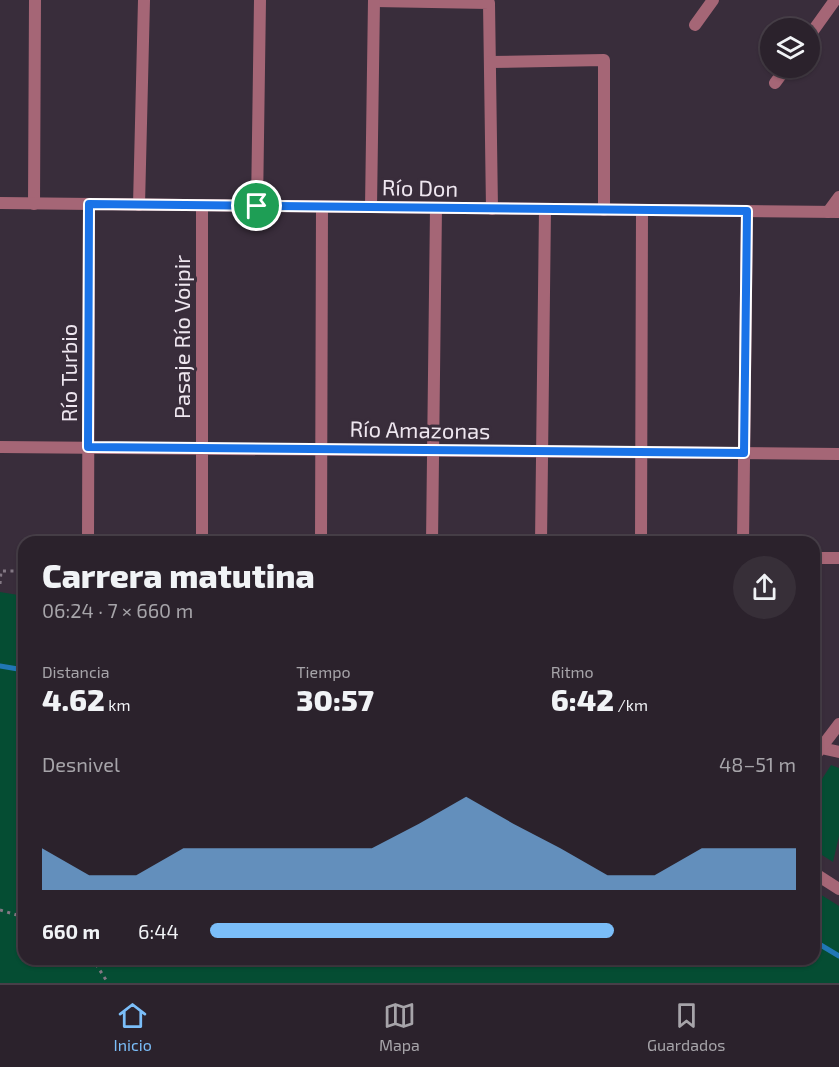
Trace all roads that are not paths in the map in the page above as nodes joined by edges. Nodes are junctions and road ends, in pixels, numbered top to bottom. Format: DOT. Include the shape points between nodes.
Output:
graph roads {
  1 [pos="35,0"];
  2 [pos="144,0"];
  3 [pos="260,0"];
  4 [pos="374,0"];
  5 [pos="713,0"];
  6 [pos="835,0"];
  7 [pos="820,21"];
  8 [pos="695,25"];
  9 [pos="490,62"];
  10 [pos="779,78"];
  11 [pos="775,83"];
  12 [pos="839,197"];
  13 [pos="0,203"];
  14 [pos="34,204"];
  15 [pos="89,204"];
  16 [pos="139,205"];
  17 [pos="202,206"];
  18 [pos="257,206"];
  19 [pos="322,207"];
  20 [pos="372,207"];
  21 [pos="436,208"];
  22 [pos="492,209"];
  23 [pos="545,209"];
  24 [pos="604,210"];
  25 [pos="642,210"];
  26 [pos="747,211"];
  27 [pos="833,212"];
  28 [pos="0,447"];
  29 [pos="88,447"];
  30 [pos="202,448"];
  31 [pos="321,449"];
  32 [pos="432,451"];
  33 [pos="541,452"];
  34 [pos="642,452"];
  35 [pos="744,453"];
  36 [pos="839,454"];
  37 [pos="88,536"];
  38 [pos="202,536"];
  39 [pos="321,536"];
  40 [pos="432,536"];
  41 [pos="541,536"];
  42 [pos="641,536"];
  43 [pos="743,536"];
  44 [pos="820,558"];
  45 [pos="839,558"];
  46 [pos="839,724"];
  47 [pos="820,750"];
  48 [pos="839,752"];
  49 [pos="820,753"];
  50 [pos="820,877"];
  51 [pos="839,889"];
  1 -- 14 [label="street"];
  2 -- 16 [label="street"];
  3 -- 18 [label="street"];
  4 -- 9 [label="street" via="489,3"];
  4 -- 20 [label="street"];
  5 -- 8 [label="street"];
  6 -- 7 [label="street"];
  9 -- 22 [label="street"];
  9 -- 24 [label="street" via="604,60"];
  10 -- 11 [label="street"];
  12 -- 27 [label="street"];
  13 -- 14 [label="street, Río Don"];
  14 -- 15 [label="street, Río Don"];
  15 -- 16 [label="street, Río Don"];
  15 -- 29 [label="street, Río Turbio"];
  16 -- 17 [label="street, Río Don"];
  17 -- 18 [label="street, Río Don"];
  17 -- 30 [label="street, Pasaje Río Voipir"];
  18 -- 19 [label="street, Río Don"];
  19 -- 20 [label="street, Río Don"];
  19 -- 31 [label="street"];
  20 -- 21 [label="street, Río Don"];
  21 -- 22 [label="street, Río Don"];
  21 -- 32 [label="street"];
  22 -- 23 [label="street, Río Don"];
  23 -- 24 [label="street, Río Don"];
  23 -- 33 [label="street"];
  24 -- 25 [label="street, Río Don"];
  25 -- 26 [label="street, Río Don"];
  25 -- 34 [label="street"];
  26 -- 27 [label="street, Río Don"];
  26 -- 35 [label="street"];
  28 -- 29 [label="street, Río Amazonas"];
  29 -- 30 [label="street, Río Amazonas"];
  29 -- 37 [label="street, Río Turbio"];
  30 -- 31 [label="street, Río Amazonas"];
  30 -- 38 [label="street, Pasaje Río Voipir"];
  31 -- 32 [label="street, Río Amazonas"];
  31 -- 39 [label="street"];
  32 -- 33 [label="street, Río Amazonas"];
  32 -- 40 [label="street"];
  33 -- 34 [label="street, Río Amazonas"];
  33 -- 41 [label="street"];
  34 -- 35 [label="street, Río Amazonas"];
  34 -- 42 [label="street"];
  35 -- 36 [label="street, Río Amazonas"];
  35 -- 43 [label="street"];
  44 -- 45 [label="street"];
  46 -- 47 [label="street"];
  48 -- 49 [label="street"];
  50 -- 51 [label="street"];
}
